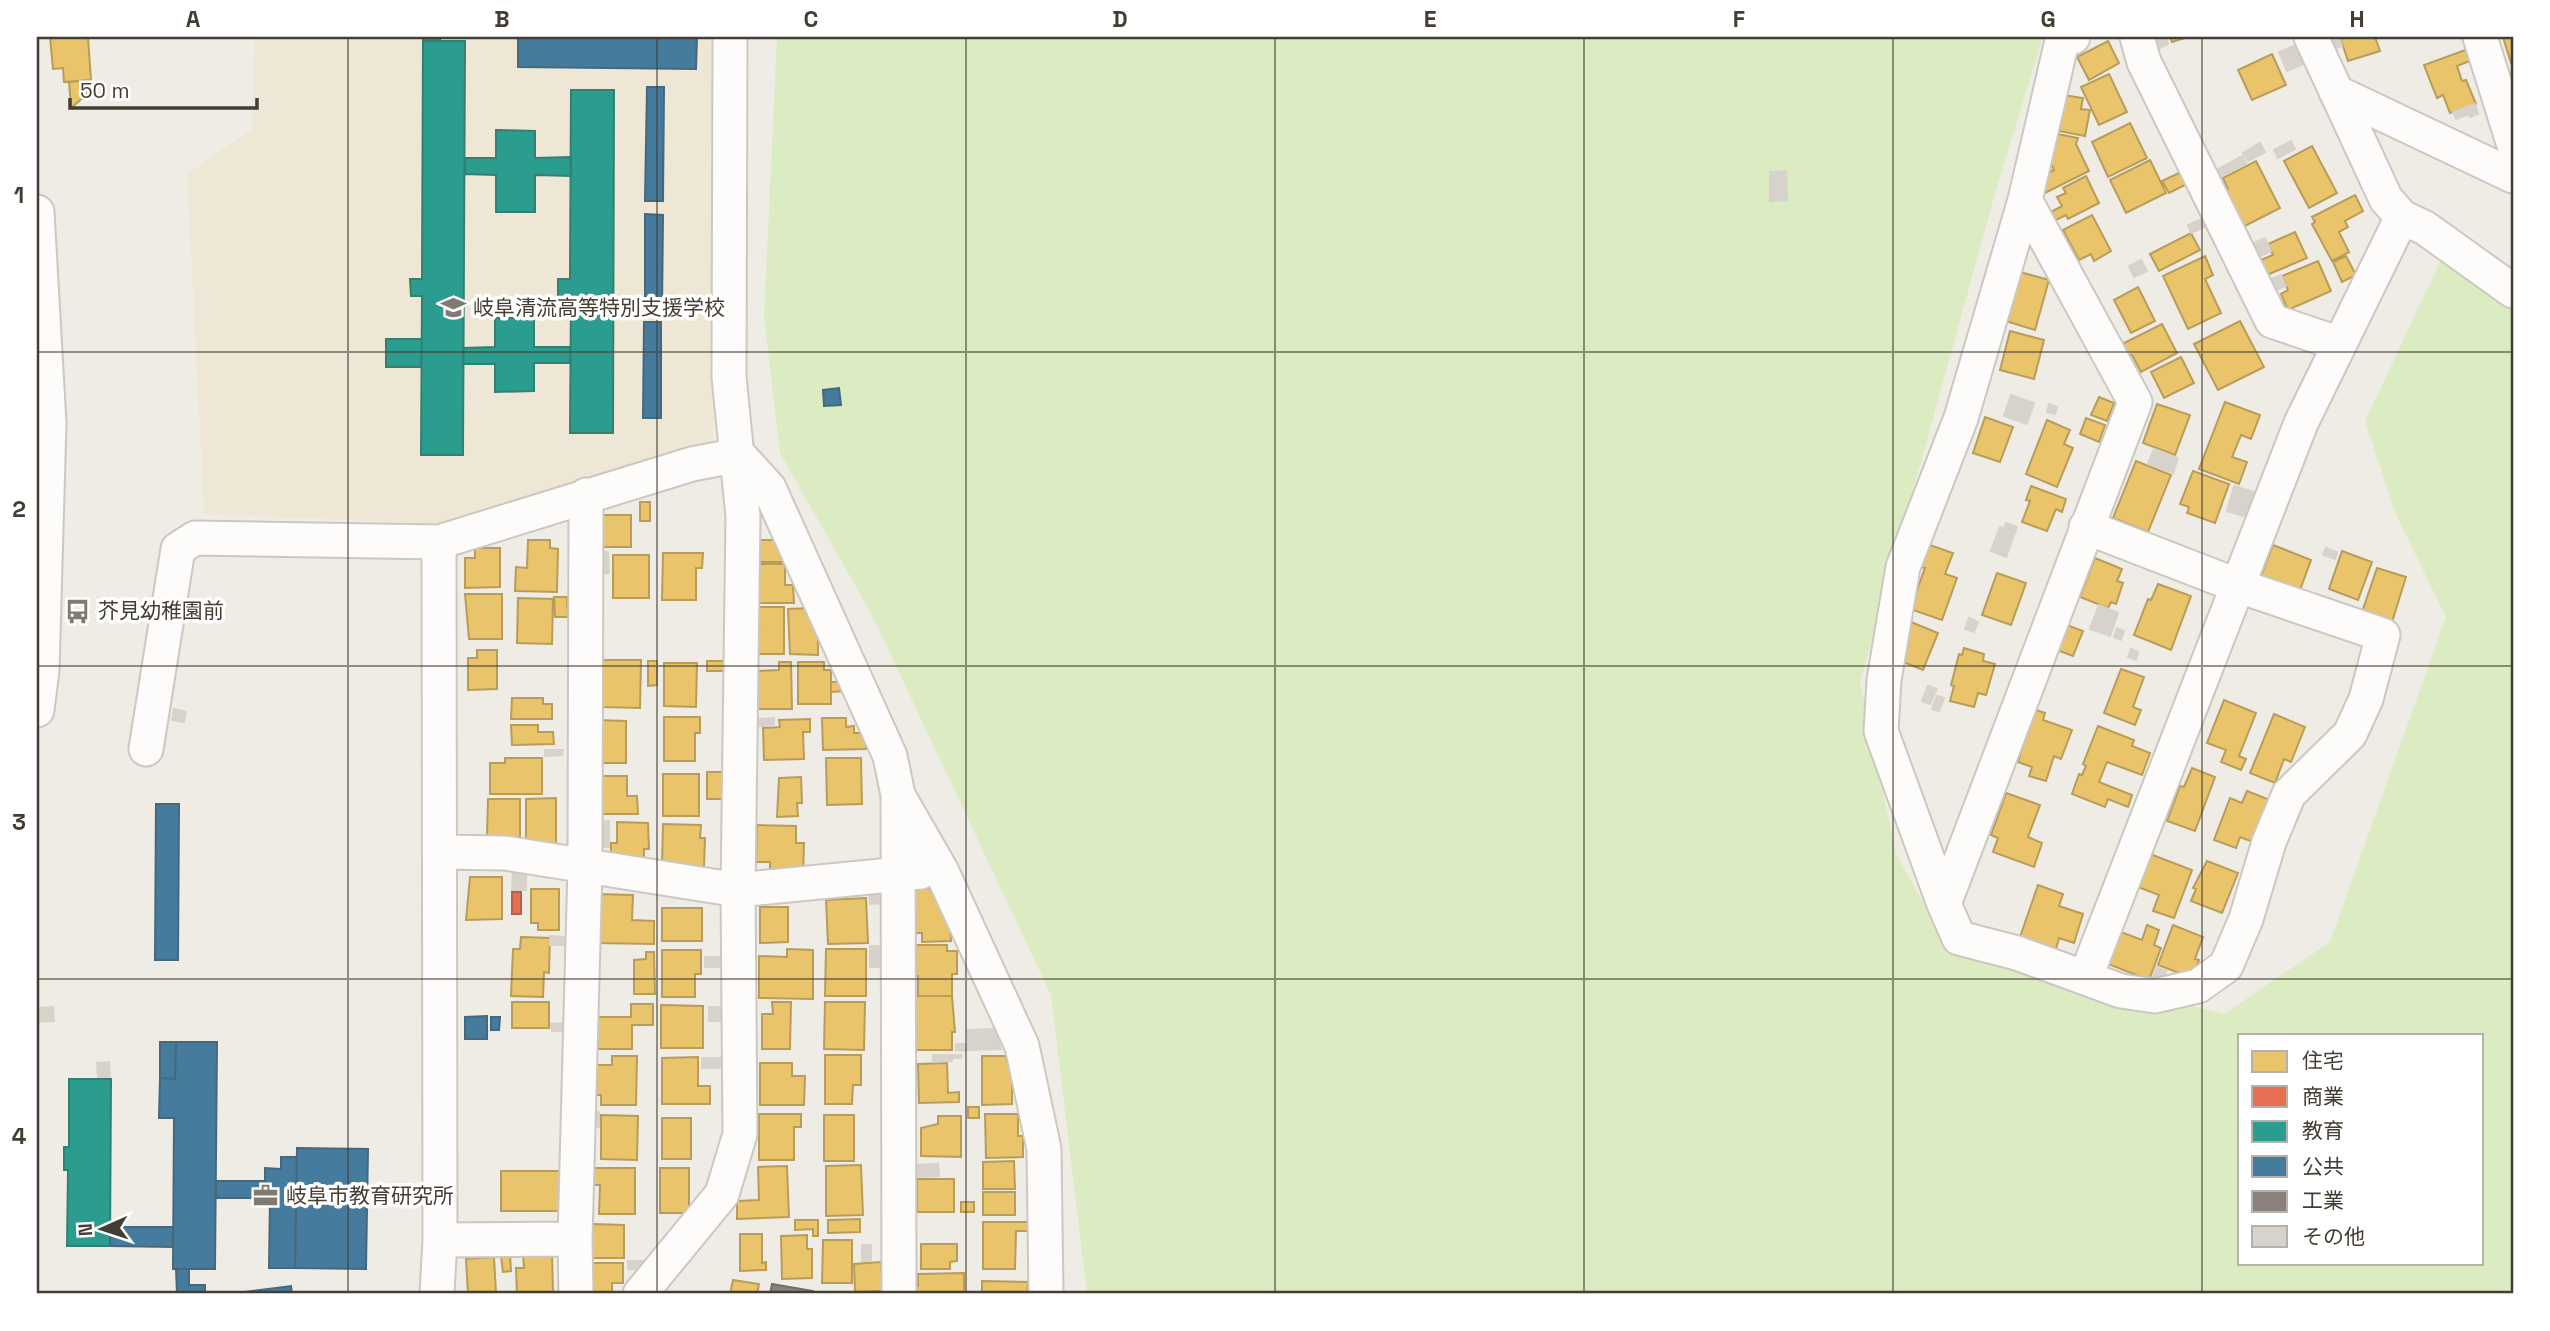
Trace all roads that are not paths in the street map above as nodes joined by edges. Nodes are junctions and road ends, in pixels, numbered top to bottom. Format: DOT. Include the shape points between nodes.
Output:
graph roads {
  1 [pos="730,37"];
  2 [pos="2073,37"];
  3 [pos="2137,37"];
  4 [pos="2311,37"];
  5 [pos="2480,37"];
  6 [pos="2336,92"];
  7 [pos="2513,142"];
  8 [pos="2513,176"];
  9 [pos="2025,200"];
  10 [pos="37,212"];
  11 [pos="2402,217"];
  12 [pos="2513,291"];
  13 [pos="2340,344"];
  14 [pos="739,454"];
  15 [pos="586,495"];
  16 [pos="2085,527"];
  17 [pos="439,541"];
  18 [pos="2236,585"];
  19 [pos="37,710"];
  20 [pos="146,749"];
  21 [pos="898,795"];
  22 [pos="440,852"];
  23 [pos="584,867"];
  24 [pos="941,870"];
  25 [pos="899,874"];
  26 [pos="738,890"];
  27 [pos="1944,904"];
  28 [pos="2086,976"];
  29 [pos="575,1239"];
  30 [pos="440,1240"];
  31 [pos="437,1294"];
  32 [pos="576,1294"];
  33 [pos="640,1294"];
  34 [pos="899,1294"];
  35 [pos="1046,1294"];
  1 -- 14 [label="street" via="729,377"];
  2 -- 9 [label="street" via="2062,41"];
  3 -- 13 [label="street" via="2144,62 2272,321"];
  4 -- 6 [label="street"];
  5 -- 7 [label="street"];
  6 -- 8 [label="street"];
  6 -- 11 [label="street" via="2386,199"];
  9 -- 16 [label="street" via="2135,402"];
  9 -- 27 [label="street" via="1961,418 1903,567 1884,680 1881,731"];
  10 -- 19 [label="street" via="49,423"];
  11 -- 12 [label="street" via="2425,228"];
  11 -- 13 [label="street"];
  13 -- 18 [label="street" via="2301,424"];
  14 -- 15 [label="street"];
  14 -- 21 [label="street" via="769,488 890,756"];
  14 -- 26 [label="street" via="743,516"];
  15 -- 17 [label="street"];
  15 -- 23 [label="street"];
  16 -- 18 [label="street"];
  16 -- 27 [label="street"];
  17 -- 20 [label="street" via="195,538 178,549"];
  17 -- 22 [label="street"];
  18 -- 28 [label="street"];
  18 -- 28 [label="street" via="2383,635 2366,699 2350,734 2289,794 2225,967 2198,986 2155,996 2122,991"];
  21 -- 24 [label="street"];
  21 -- 25 [label="street"];
  22 -- 23 [label="street" via="505,853"];
  22 -- 30 [label="street"];
  23 -- 26 [label="street"];
  23 -- 29 [label="street"];
  24 -- 25 [label="street"];
  24 -- 35 [label="street" via="1022,1046 1035,1094 1044,1149"];
  25 -- 26 [label="street"];
  25 -- 34 [label="street"];
  26 -- 33 [label="street" via="740,1134 722,1194"];
  27 -- 28 [label="street" via="1959,938"];
  29 -- 30 [label="street"];
  29 -- 32 [label="street"];
  30 -- 31 [label="street"];
}
